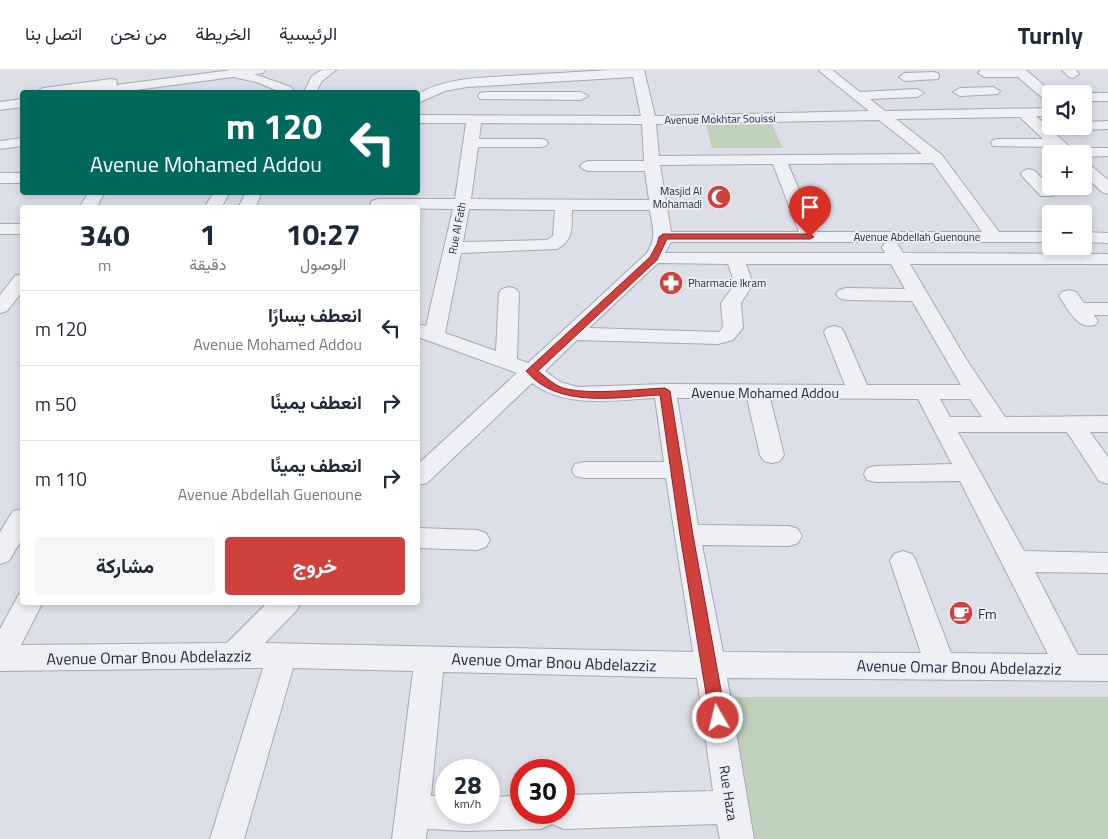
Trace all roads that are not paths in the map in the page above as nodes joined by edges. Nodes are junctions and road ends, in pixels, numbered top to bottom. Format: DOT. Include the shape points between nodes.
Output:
graph roads {
  1 [pos="202,70"];
  2 [pos="259,70"];
  3 [pos="322,70"];
  4 [pos="330,70"];
  5 [pos="824,70"];
  6 [pos="306,71"];
  7 [pos="1020,71"];
  8 [pos="639,72"];
  9 [pos="984,73"];
  10 [pos="224,74"];
  11 [pos="911,74"];
  12 [pos="580,75"];
  13 [pos="933,76"];
  14 [pos="287,87"];
  15 [pos="57,90"];
  16 [pos="110,90"];
  17 [pos="311,90"];
  18 [pos="1042,90"];
  19 [pos="976,91"];
  20 [pos="993,91"];
  21 [pos="960,92"];
  22 [pos="917,93"];
  23 [pos="1106,94"];
  24 [pos="20,95"];
  25 [pos="581,96"];
  26 [pos="858,96"];
  27 [pos="1092,97"];
  28 [pos="420,98"];
  29 [pos="0,99"];
  30 [pos="20,103"];
  31 [pos="0,106"];
  32 [pos="1023,112"];
  33 [pos="1042,112"];
  34 [pos="998,113"];
  35 [pos="884,116"];
  36 [pos="420,119"];
  37 [pos="474,120"];
  38 [pos="583,120"];
  39 [pos="649,120"];
  40 [pos="1092,125"];
  41 [pos="1108,125"];
  42 [pos="1038,126"];
  43 [pos="1042,126"];
  44 [pos="583,136"];
  45 [pos="20,142"];
  46 [pos="472,142"];
  47 [pos="541,143"];
  48 [pos="999,143"];
  49 [pos="0,145"];
  50 [pos="1059,145"];
  51 [pos="1042,148"];
  52 [pos="1092,151"];
  53 [pos="1108,152"];
  54 [pos="937,158"];
  55 [pos="779,160"];
  56 [pos="652,164"];
  57 [pos="588,166"];
  58 [pos="1092,175"];
  59 [pos="0,178"];
  60 [pos="20,178"];
  61 [pos="1104,186"];
  62 [pos="379,201"];
  63 [pos="462,205"];
  64 [pos="564,205"];
  65 [pos="658,205"];
  66 [pos="0,229"];
  67 [pos="20,229"];
  68 [pos="885,236"];
  69 [pos="663,237"];
  70 [pos="810,237"];
  71 [pos="994,237"];
  72 [pos="1042,237"];
  73 [pos="453,248"];
  74 [pos="654,258"];
  75 [pos="735,258"];
  76 [pos="897,259"];
  77 [pos="1108,259"];
  78 [pos="509,293"];
  79 [pos="846,294"];
  80 [pos="917,294"];
  81 [pos="1078,309"];
  82 [pos="1108,309"];
  83 [pos="834,332"];
  84 [pos="426,333"];
  85 [pos="571,334"];
  86 [pos="506,362"];
  87 [pos="531,371"];
  88 [pos="665,391"];
  89 [pos="758,392"];
  90 [pos="859,392"];
  91 [pos="925,392"];
  92 [pos="976,392"];
  93 [pos="998,424"];
  94 [pos="1073,424"];
  95 [pos="1108,424"];
  96 [pos="944,425"];
  97 [pos="772,454"];
  98 [pos="421,468"];
  99 [pos="584,470"];
  100 [pos="678,470"];
  101 [pos="969,472"];
  102 [pos="876,474"];
  103 [pos="1108,475"];
  104 [pos="20,521"];
  105 [pos="686,535"];
  106 [pos="789,536"];
  107 [pos="420,538"];
  108 [pos="477,540"];
  109 [pos="0,554"];
  110 [pos="904,561"];
  111 [pos="1016,561"];
  112 [pos="1108,562"];
  113 [pos="27,605"];
  114 [pos="284,605"];
  115 [pos="234,655"];
  116 [pos="282,655"];
  117 [pos="0,657"];
  118 [pos="430,658"];
  119 [pos="710,664"];
  120 [pos="942,667"];
  121 [pos="1070,668"];
  122 [pos="1108,668"];
  123 [pos="510,813"];
  124 [pos="575,813"];
  125 [pos="734,823"];
  126 [pos="410,825"];
  127 [pos="227,839"];
  1 -- 15 [label="street"];
  2 -- 10 [label="street"];
  3 -- 6 [label="street"];
  4 -- 17 [label="street" via="317,80"];
  5 -- 26 [label="street"];
  7 -- 9 [label="street"];
  7 -- 18 [label="street"];
  8 -- 12 [label="street"];
  8 -- 39 [label="street"];
  10 -- 14 [label="street"];
  10 -- 16 [label="street"];
  11 -- 13 [label="street"];
  12 -- 25 [label="street"];
  12 -- 28 [label="street" via="468,83 443,88"];
  19 -- 20 [label="street"];
  19 -- 21 [label="street"];
  19 -- 34 [label="street"];
  22 -- 26 [label="street"];
  23 -- 27 [label="street"];
  24 -- 29 [label="street"];
  25 -- 28 [label="street"];
  25 -- 38 [label="street"];
  26 -- 35 [label="street"];
  30 -- 31 [label="street"];
  32 -- 33 [label="street, Avenue Mokhtar Souissi"];
  32 -- 34 [label="street, Avenue Mokhtar Souissi"];
  32 -- 42 [label="street"];
  34 -- 35 [label="street, Avenue Mokhtar Souissi"];
  35 -- 39 [label="street, Avenue Mokhtar Souissi"];
  35 -- 54 [label="street"];
  36 -- 37 [label="street, Avenue Mokhtar Souissi"];
  37 -- 38 [label="street, Avenue Mokhtar Souissi"];
  37 -- 46 [label="street, Rue Al Fath"];
  38 -- 39 [label="street, Avenue Mokhtar Souissi"];
  38 -- 44 [label="street"];
  39 -- 56 [label="street"];
  40 -- 41 [label="street"];
  42 -- 43 [label="street"];
  42 -- 50 [label="street"];
  45 -- 49 [label="street"];
  46 -- 47 [label="street"];
  46 -- 63 [label="street, Rue Al Fath"];
  48 -- 51 [label="street"];
  52 -- 53 [label="street"];
  54 -- 55 [label="street"];
  54 -- 71 [label="street"];
  55 -- 56 [label="street"];
  55 -- 70 [label="street"];
  56 -- 57 [label="street"];
  56 -- 65 [label="street"];
  58 -- 61 [label="street"];
  59 -- 60 [label="street"];
  62 -- 63 [label="street"];
  63 -- 64 [label="street"];
  63 -- 73 [label="street, Rue Al Fath"];
  64 -- 65 [label="street"];
  64 -- 73 [label="street" via="562,236 551,245"];
  65 -- 69 [label="street"];
  66 -- 67 [label="street"];
  68 -- 70 [label="street, Avenue Abdellah Guenoune"];
  68 -- 71 [label="street, Avenue Abdellah Guenoune"];
  68 -- 76 [label="street"];
  69 -- 70 [label="street, Avenue Abdellah Guenoune"];
  69 -- 74 [label="street"];
  71 -- 72 [label="street, Avenue Abdellah Guenoune"];
  73 -- 84 [label="street, Rue Al Fath"];
  74 -- 75 [label="street"];
  74 -- 85 [label="street"];
  75 -- 76 [label="street"];
  75 -- 85 [label="street" via="744,284 731,303 733,328 726,336"];
  76 -- 77 [label="street"];
  76 -- 80 [label="street"];
  78 -- 86 [label="street"];
  79 -- 80 [label="street"];
  80 -- 92 [label="street"];
  81 -- 82 [label="street"];
  83 -- 90 [label="street"];
  84 -- 86 [label="street, Avenue Mohamed Addou"];
  85 -- 87 [label="street"];
  86 -- 87 [label="street, Avenue Mohamed Addou"];
  87 -- 88 [label="street, Avenue Mohamed Addou" via="552,387 566,392"];
  87 -- 98 [label="street"];
  88 -- 89 [label="street, Avenue Mohamed Addou"];
  88 -- 100 [label="street, Rue Haza"];
  89 -- 90 [label="street, Avenue Mohamed Addou"];
  89 -- 97 [label="street"];
  90 -- 91 [label="street, Avenue Mohamed Addou"];
  91 -- 92 [label="street, Avenue Mohamed Addou"];
  91 -- 96 [label="street"];
  92 -- 93 [label="street"];
  93 -- 94 [label="street"];
  93 -- 96 [label="street"];
  94 -- 95 [label="street"];
  94 -- 103 [label="street"];
  96 -- 101 [label="street"];
  99 -- 100 [label="street"];
  100 -- 105 [label="street, Rue Haza"];
  101 -- 102 [label="street"];
  101 -- 111 [label="street"];
  104 -- 109 [label="street"];
  105 -- 106 [label="street"];
  105 -- 119 [label="street, Rue Haza"];
  107 -- 108 [label="street"];
  110 -- 120 [label="street"];
  111 -- 112 [label="street"];
  111 -- 121 [label="street"];
  113 -- 117 [label="street"];
  114 -- 115 [label="street"];
  115 -- 116 [label="street, Avenue Omar Bnou Abdelazziz"];
  115 -- 117 [label="street, Avenue Omar Bnou Abdelazziz"];
  116 -- 118 [label="street, Avenue Omar Bnou Abdelazziz"];
  116 -- 127 [label="street"];
  118 -- 119 [label="street, Avenue Omar Bnou Abdelazziz"];
  118 -- 126 [label="street"];
  119 -- 120 [label="street, Avenue Omar Bnou Abdelazziz"];
  119 -- 125 [label="street, Rue Haza"];
  120 -- 121 [label="street, Avenue Omar Bnou Abdelazziz"];
  121 -- 122 [label="street, Avenue Omar Bnou Abdelazziz"];
  123 -- 126 [label="street" via="466,814"];
  124 -- 125 [label="street"];
}
